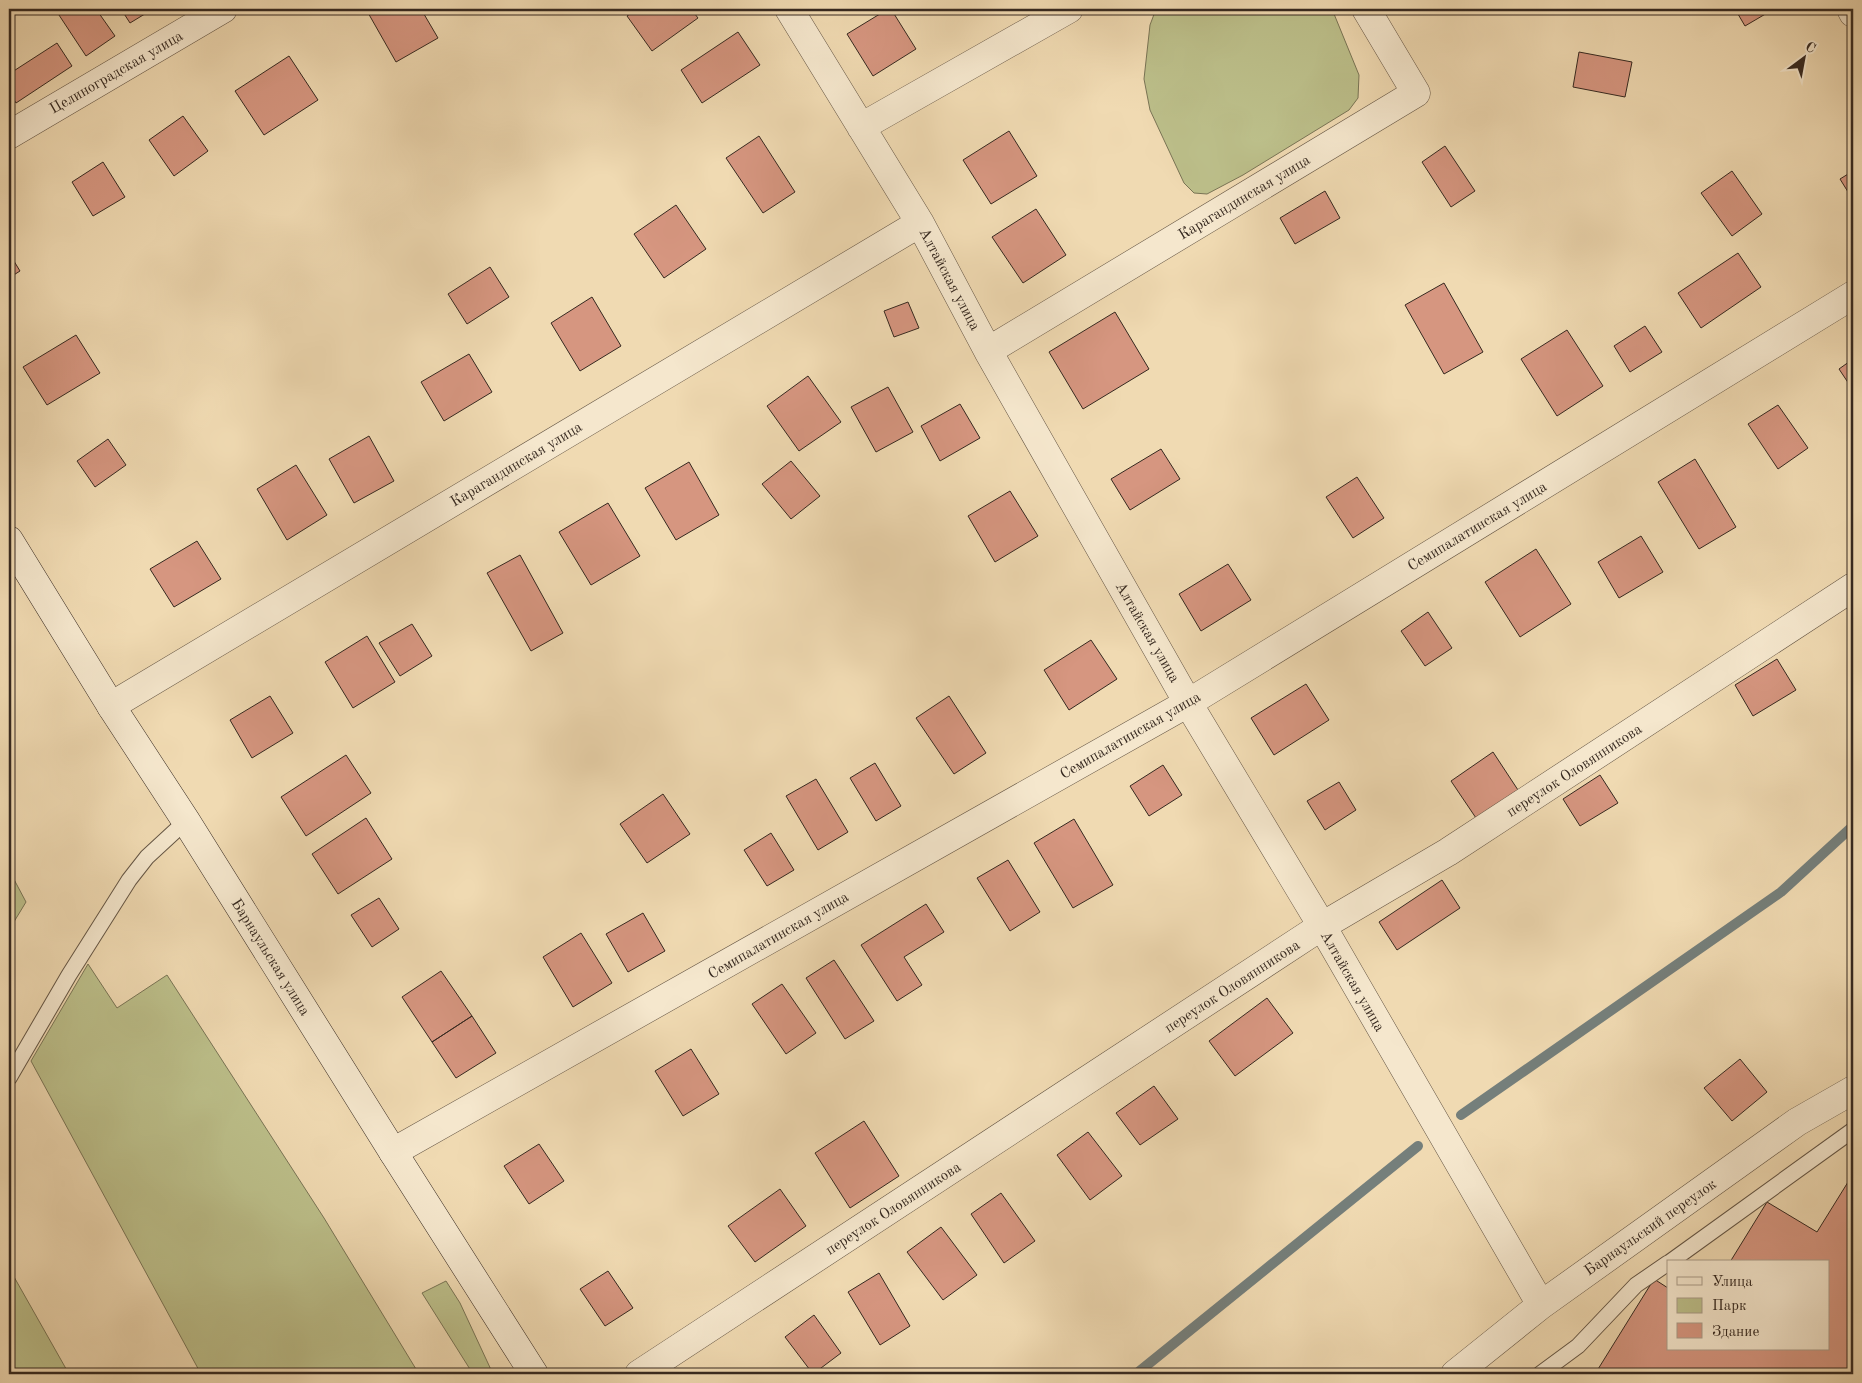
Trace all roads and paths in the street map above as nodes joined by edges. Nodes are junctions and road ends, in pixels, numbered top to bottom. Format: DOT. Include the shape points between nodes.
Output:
graph roads {
  1 [pos="222,9"];
  2 [pos="789,9"];
  3 [pos="1069,9"];
  4 [pos="1366,9"];
  5 [pos="1851,9"];
  6 [pos="1853,13"];
  7 [pos="861,127"];
  8 [pos="9,134"];
  9 [pos="920,223"];
  10 [pos="1853,295"];
  11 [pos="988,351"];
  12 [pos="9,540"];
  13 [pos="1853,587"];
  14 [pos="1188,702"];
  15 [pos="111,706"];
  16 [pos="186,821"];
  17 [pos="1322,926"];
  18 [pos="9,1078"];
  19 [pos="1853,1090"];
  20 [pos="1853,1130"];
  21 [pos="393,1152"];
  22 [pos="1672,1260"];
  23 [pos="1667,1263"];
  24 [pos="1541,1304"];
  25 [pos="534,1374"];
  26 [pos="639,1374"];
  27 [pos="1455,1374"];
  28 [pos="1540,1374"];
  1 -- 8 [label="street, Целиноградская улица"];
  2 -- 7 [label="street, Алтайская улица"];
  3 -- 7 [label="street"];
  4 -- 11 [label="street, Карагандинская улица" via="1416,94"];
  5 -- 6 [label="street"];
  7 -- 9 [label="street, Алтайская улица"];
  9 -- 11 [label="street, Алтайская улица"];
  9 -- 15 [label="street, Карагандинская улица"];
  10 -- 14 [label="street, Семипалатинская улица"];
  11 -- 14 [label="street, Алтайская улица"];
  12 -- 15 [label="street, Барнаульская улица"];
  13 -- 17 [label="street, переулок Оловянникова" via="1448,852"];
  14 -- 17 [label="street, Алтайская улица"];
  14 -- 21 [label="street, Семипалатинская улица"];
  15 -- 16 [label="street, Барнаульская улица"];
  16 -- 18 [label="lane" via="129,880"];
  16 -- 21 [label="street, Барнаульская улица"];
  17 -- 24 [label="street, Алтайская улица"];
  17 -- 26 [label="street, переулок Оловянникова"];
  19 -- 24 [label="street, Барнаульский переулок" via="1797,1122"];
  20 -- 22 [label="lane"];
  21 -- 25 [label="street, Барнаульская улица"];
  23 -- 28 [label="lane" via="1636,1286 1578,1346"];
  24 -- 27 [label="street, Барнаульский переулок"];
}
